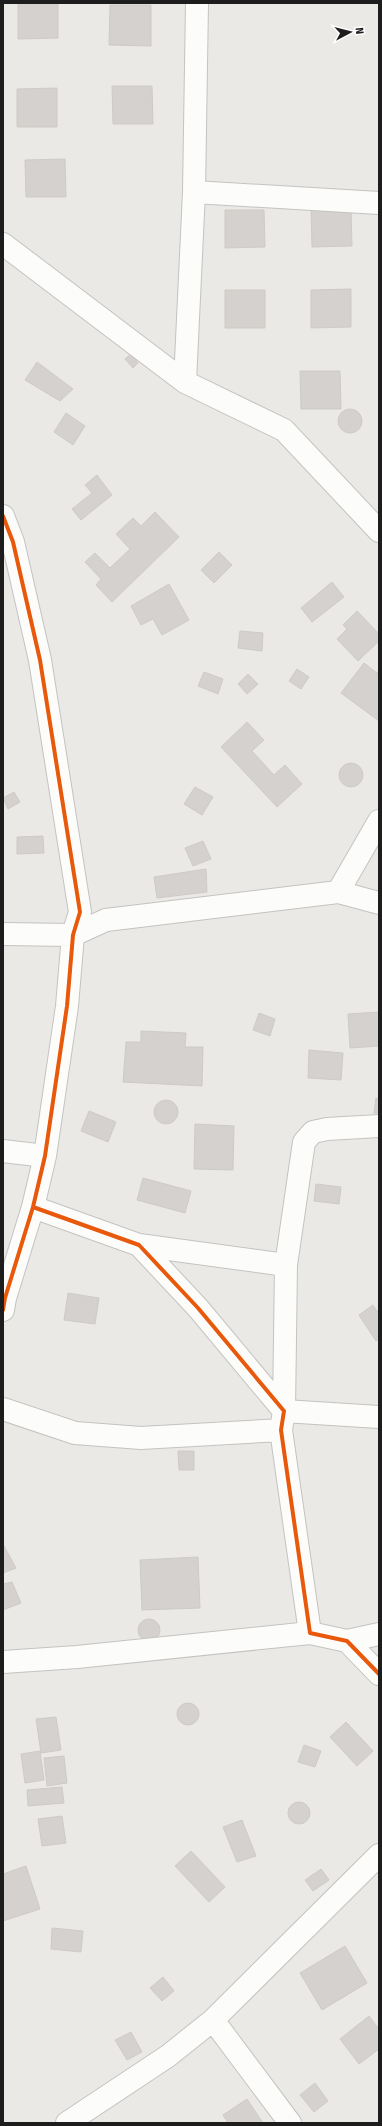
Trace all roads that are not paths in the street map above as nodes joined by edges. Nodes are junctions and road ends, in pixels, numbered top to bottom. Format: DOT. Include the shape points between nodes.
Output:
graph roads {
  1 [pos="197,3"];
  2 [pos="194,192"];
  3 [pos="379,203"];
  4 [pos="3,244"];
  5 [pos="185,382"];
  6 [pos="3,516"];
  7 [pos="379,531"];
  8 [pos="379,821"];
  9 [pos="338,892"];
  10 [pos="379,903"];
  11 [pos="3,934"];
  12 [pos="73,935"];
  13 [pos="379,1126"];
  14 [pos="3,1151"];
  15 [pos="45,1156"];
  16 [pos="33,1207"];
  17 [pos="139,1245"];
  18 [pos="286,1265"];
  19 [pos="3,1310"];
  20 [pos="3,1409"];
  21 [pos="379,1417"];
  22 [pos="282,1420"];
  23 [pos="310,1633"];
  24 [pos="379,1634"];
  25 [pos="347,1641"];
  26 [pos="3,1662"];
  27 [pos="379,1674"];
  28 [pos="379,1856"];
  29 [pos="213,2020"];
  30 [pos="67,2123"];
  31 [pos="290,2123"];
  1 -- 2 [label="street"];
  2 -- 3 [label="street"];
  2 -- 5 [label="street"];
  4 -- 5 [label="street"];
  5 -- 7 [label="street" via="284,430"];
  6 -- 12 [label="street" via="13,542 40,660 80,912"];
  8 -- 9 [label="street"];
  9 -- 10 [label="street"];
  9 -- 12 [label="street" via="106,920"];
  11 -- 12 [label="street"];
  12 -- 15 [label="street" via="67,1006"];
  13 -- 18 [label="street" via="327,1129 313,1132 304,1142"];
  14 -- 15 [label="street"];
  15 -- 16 [label="street"];
  16 -- 17 [label="street"];
  16 -- 19 [label="street"];
  17 -- 18 [label="street"];
  17 -- 22 [label="street" via="198,1308"];
  18 -- 22 [label="street"];
  20 -- 22 [label="street" via="75,1433 141,1438"];
  21 -- 22 [label="street"];
  22 -- 23 [label="street"];
  23 -- 25 [label="street"];
  23 -- 26 [label="street"];
  24 -- 25 [label="street"];
  25 -- 27 [label="street"];
  28 -- 29 [label="street"];
  29 -- 30 [label="street" via="168,2056"];
  29 -- 31 [label="street"];
}
